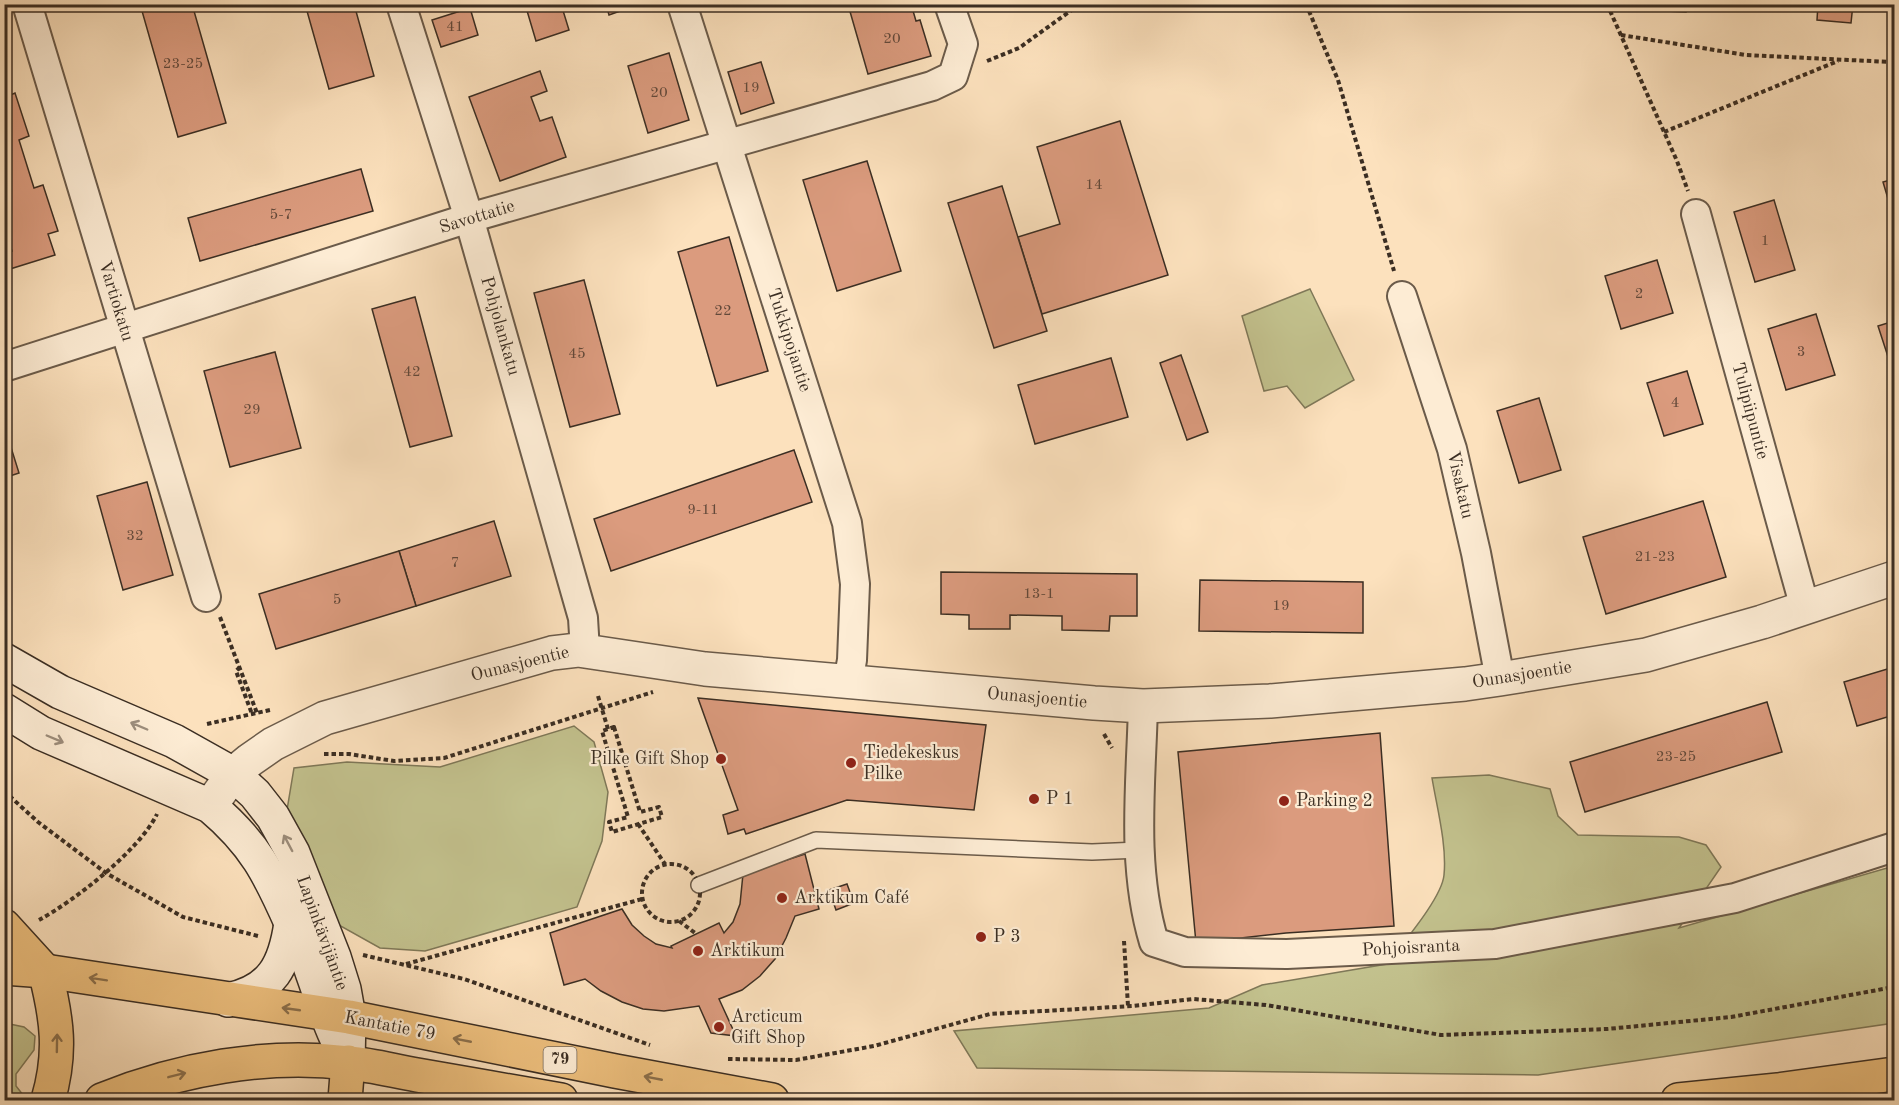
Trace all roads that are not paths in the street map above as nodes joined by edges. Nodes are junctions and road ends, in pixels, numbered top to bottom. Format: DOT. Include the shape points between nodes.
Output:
graph roads {
  1 [pos="27,4"];
  2 [pos="401,4"];
  3 [pos="682,4"];
  4 [pos="949,4"];
  5 [pos="727,144"];
  6 [pos="1696,214"];
  7 [pos="469,218"];
  8 [pos="1402,296"];
  9 [pos="125,329"];
  10 [pos="4,367"];
  11 [pos="1894,578"];
  12 [pos="206,597"];
  13 [pos="1805,608"];
  14 [pos="585,651"];
  15 [pos="4,660"];
  16 [pos="1500,679"];
  17 [pos="848,682"];
  18 [pos="1143,706"];
  19 [pos="4,710"];
  20 [pos="233,774"];
  21 [pos="210,806"];
  22 [pos="1894,848"];
  23 [pos="1139,850"];
  24 [pos="699,885"];
  25 [pos="278,930"];
  26 [pos="8,931"];
  27 [pos="4,968"];
  28 [pos="45,970"];
  29 [pos="228,1000"];
  30 [pos="337,1015"];
  31 [pos="348,1062"];
  32 [pos="1894,1074"];
  33 [pos="1778,1090"];
  34 [pos="48,1101"];
  35 [pos="102,1101"];
  36 [pos="345,1101"];
  37 [pos="561,1101"];
  38 [pos="772,1101"];
  39 [pos="1678,1101"];
  40 [pos="1723,1101"];
  1 -- 9 [label="street, Vartiokatu"];
  2 -- 7 [label="street, Pohjolankatu"];
  3 -- 5 [label="street, Tukkipojantie"];
  4 -- 5 [label="street, Savottatie" via="963,44 953,76 932,86"];
  5 -- 7 [label="street, Savottatie"];
  5 -- 17 [label="street, Tukkipojantie" via="847,523 855,584"];
  6 -- 13 [label="street, Tulipiipuntie"];
  7 -- 9 [label="street, Savottatie"];
  7 -- 14 [label="street, Pohjolankatu" via="583,618"];
  8 -- 16 [label="street, Visakatu" via="1452,449"];
  9 -- 10 [label="street, Savottatie"];
  9 -- 12 [label="street, Vartiokatu"];
  11 -- 13 [label="street, Ounasjoentie"];
  13 -- 16 [label="street, Ounasjoentie" via="1646,655"];
  14 -- 17 [label="street, Ounasjoentie" via="705,669"];
  14 -- 20 [label="street, Ounasjoentie" via="552,653 325,718 273,744"];
  20 -- 15 [label="street, Lapinkävijäntie, one-way" via="174,741 60,692"];
  16 -- 18 [label="street, Ounasjoentie" via="1270,701"];
  17 -- 18 [label="street, Ounasjoentie"];
  18 -- 23 [label="street, Pohjoisranta"];
  19 -- 21 [label="street, Lapinkävijäntie, one-way" via="41,733"];
  20 -- 21 [label="street, Ounasjoentie"];
  30 -- 20 [label="street, Lapinkävijäntie, one-way" via="344,989 293,853 273,817"];
  21 -- 25 [label="street, Lapinkävijäntie" via="250,845 278,891"];
  22 -- 23 [label="street, Pohjoisranta" via="1735,898 1495,944 1287,954 1185,952 1154,942 1145,913"];
  23 -- 24 [label="lane" via="1092,852 816,840"];
  25 -- 29 [label="street" via="289,940 269,981 253,993"];
  25 -- 30 [label="street, Lapinkävijäntie" via="311,969"];
  26 -- 28 [label="main road"];
  27 -- 28 [label="main road, Kantatie 79 / 79"];
  29 -- 28 [label="main road, Kantatie 79 / 79, one-way"];
  34 -- 28 [label="main road, one-way" via="58,1042"];
  30 -- 29 [label="main road, Kantatie 79 / 79, one-way"];
  30 -- 31 [label="street, Lapinkävijäntie"];
  38 -- 30 [label="main road, Kantatie 79 / 79, one-way"];
  35 -- 31 [label="main road, 79, one-way" via="204,1069 281,1060"];
  31 -- 36 [label="main road"];
  31 -- 37 [label="main road, 79"];
  32 -- 33 [label="main road"];
  33 -- 39 [label="main road"];
  33 -- 40 [label="main road"];
}
